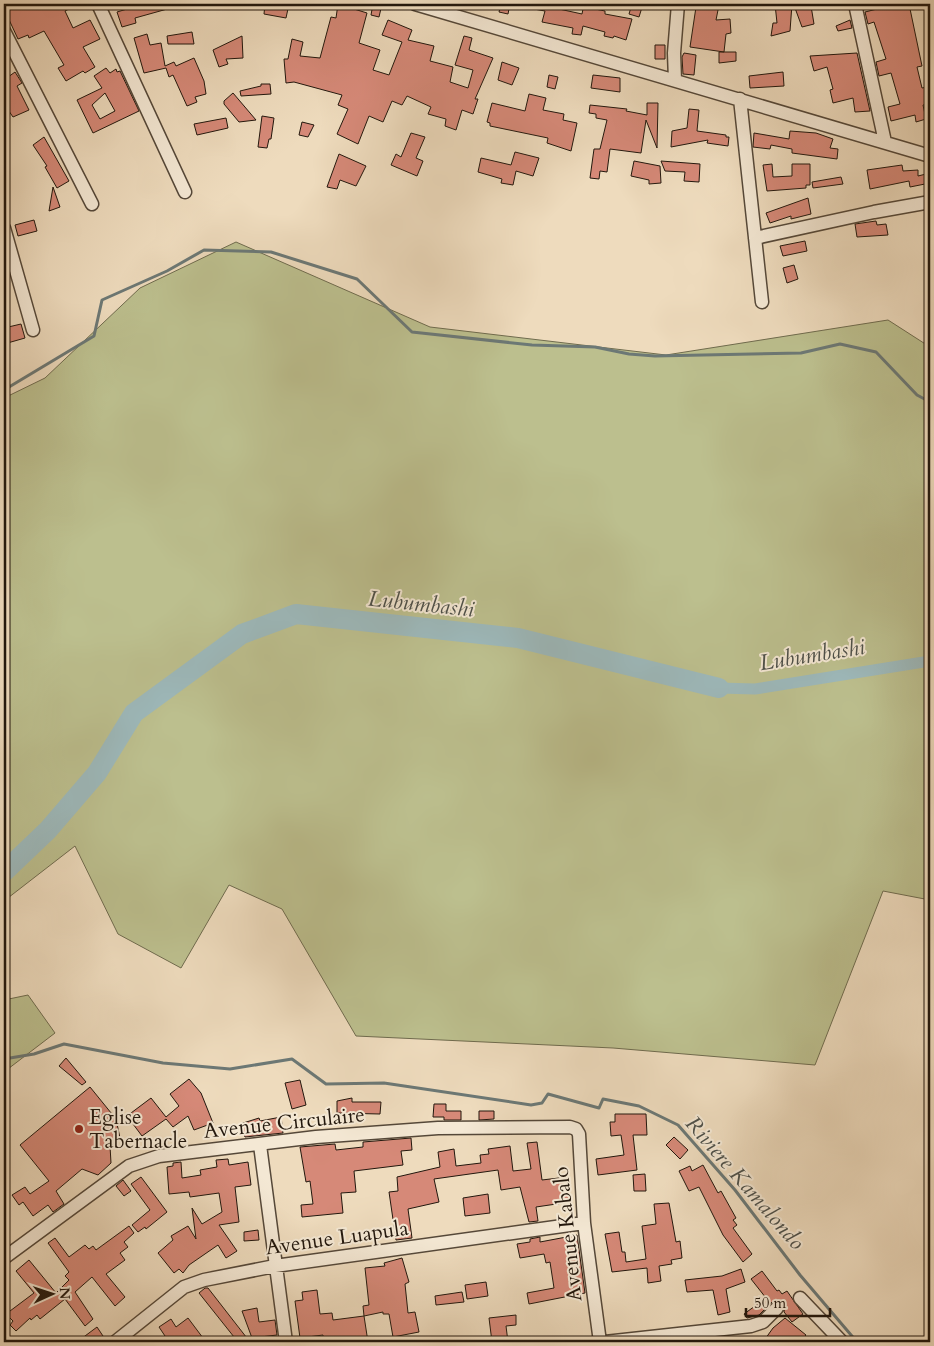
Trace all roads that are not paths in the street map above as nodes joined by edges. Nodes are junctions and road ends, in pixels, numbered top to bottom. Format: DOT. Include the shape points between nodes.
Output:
graph roads {
  1 [pos="98,4"];
  2 [pos="415,4"];
  3 [pos="678,4"];
  4 [pos="855,4"];
  5 [pos="4,31"];
  6 [pos="675,80"];
  7 [pos="740,99"];
  8 [pos="885,142"];
  9 [pos="930,156"];
  10 [pos="185,192"];
  11 [pos="930,202"];
  12 [pos="92,204"];
  13 [pos="4,228"];
  14 [pos="755,238"];
  15 [pos="762,302"];
  16 [pos="33,330"];
  17 [pos="570,1127"];
  18 [pos="260,1145"];
  19 [pos="584,1223"];
  20 [pos="4,1258"];
  21 [pos="275,1266"];
  22 [pos="800,1298"];
  23 [pos="777,1308"];
  24 [pos="115,1342"];
  25 [pos="286,1342"];
  26 [pos="600,1342"];
  27 [pos="605,1342"];
  28 [pos="842,1342"];
  1 -- 10 [label="street"];
  2 -- 6 [label="street"];
  3 -- 6 [label="street"];
  4 -- 8 [label="street"];
  5 -- 12 [label="street"];
  6 -- 7 [label="street"];
  7 -- 8 [label="street"];
  7 -- 14 [label="street"];
  8 -- 9 [label="street"];
  11 -- 14 [label="street"];
  13 -- 16 [label="street"];
  14 -- 15 [label="street"];
  17 -- 18 [label="street, Avenue Circulaire" via="438,1128 316,1137"];
  17 -- 19 [label="street, Avenue Kabalo" via="579,1134"];
  18 -- 20 [label="street, Avenue Circulaire" via="159,1156 130,1166"];
  18 -- 21 [label="street"];
  19 -- 21 [label="street, Avenue Luapula"];
  19 -- 26 [label="street, Avenue Kabalo"];
  21 -- 24 [label="street, Avenue Luapula" via="184,1287"];
  21 -- 25 [label="street"];
  22 -- 28 [label="street"];
  23 -- 27 [label="street" via="763,1322 752,1326"];
}
